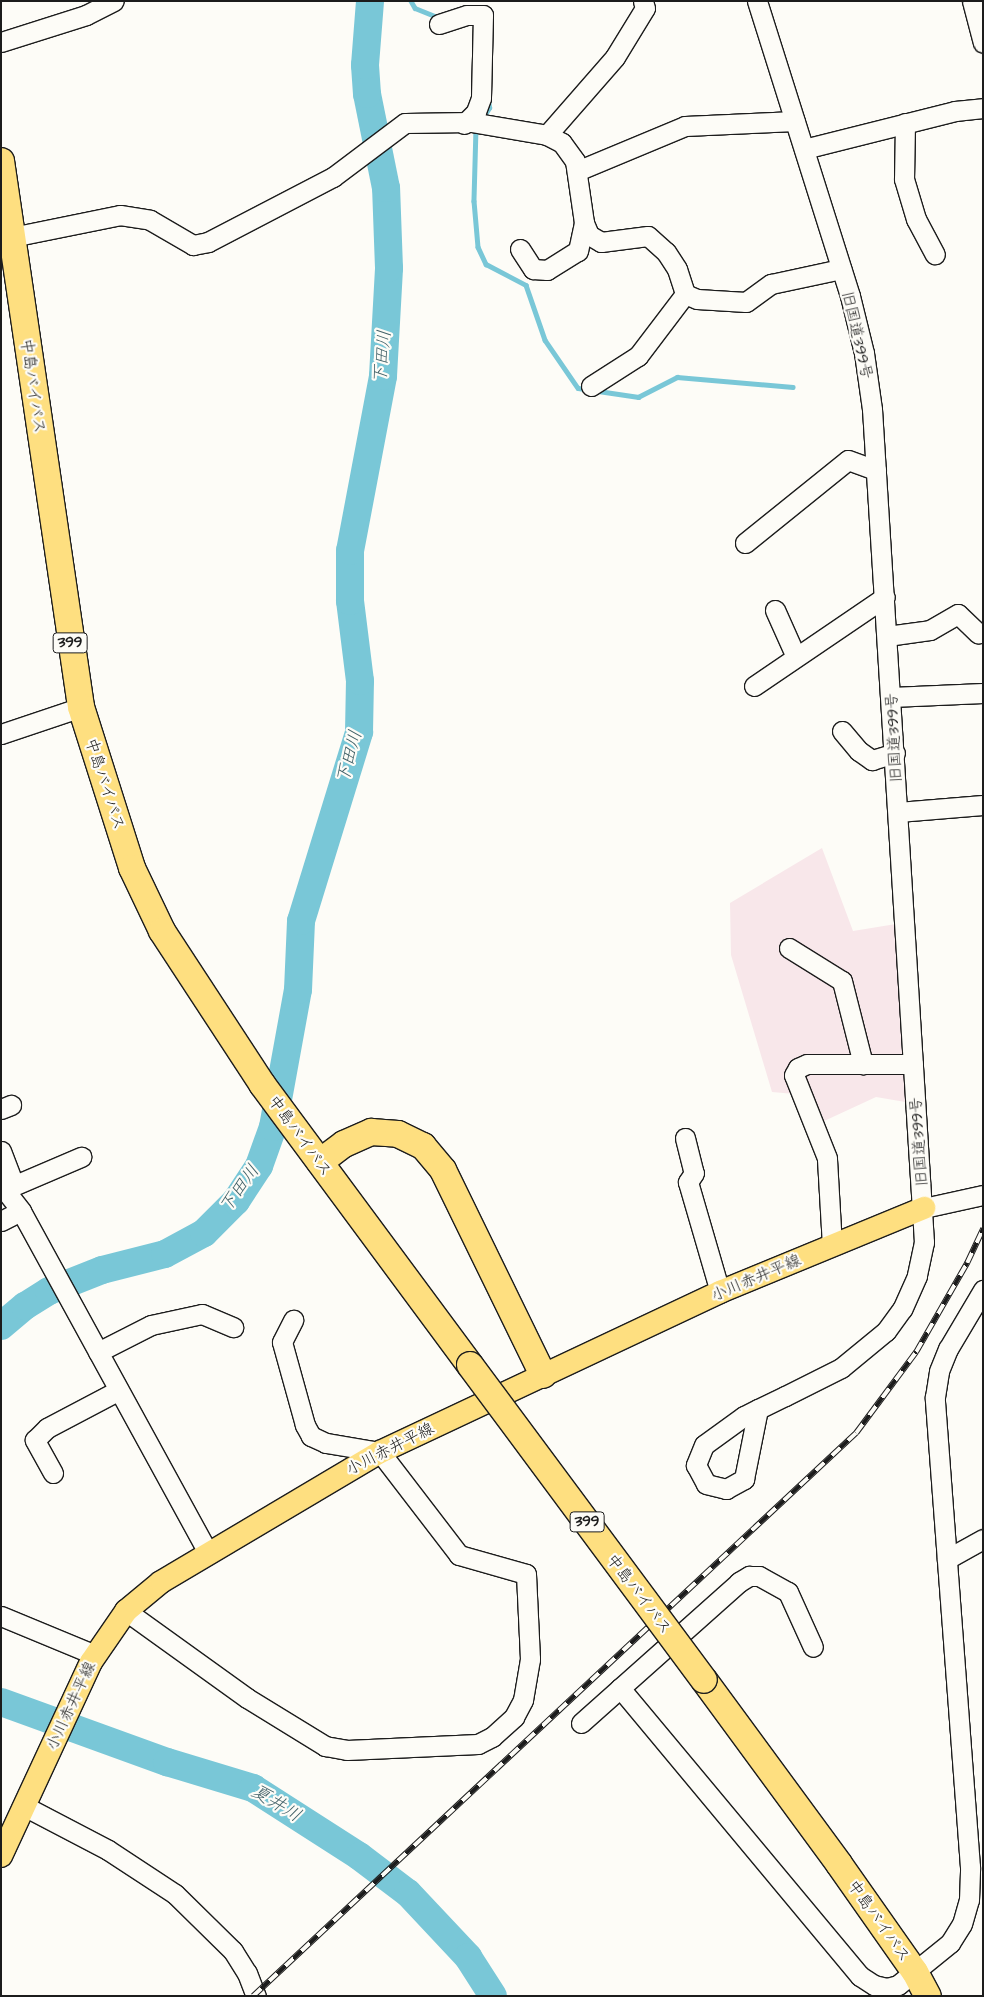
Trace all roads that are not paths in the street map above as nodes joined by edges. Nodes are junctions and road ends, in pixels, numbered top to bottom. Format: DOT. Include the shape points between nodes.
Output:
graph roads {
  1 [pos="114,1"];
  2 [pos="643,1"];
  3 [pos="757,1"];
  4 [pos="972,1"];
  5 [pos="439,24"];
  6 [pos="1,42"];
  7 [pos="983,43"];
  8 [pos="983,108"];
  9 [pos="795,121"];
  10 [pos="905,123"];
  11 [pos="474,124"];
  12 [pos="547,135"];
  13 [pos="804,149"];
  14 [pos="1,161"];
  15 [pos="577,171"];
  16 [pos="584,223"];
  17 [pos="12,236"];
  18 [pos="520,249"];
  19 [pos="934,254"];
  20 [pos="841,269"];
  21 [pos="686,294"];
  22 [pos="591,386"];
  23 [pos="876,470"];
  24 [pos="746,543"];
  25 [pos="884,597"];
  26 [pos="775,610"];
  27 [pos="978,633"];
  28 [pos="887,636"];
  29 [pos="796,657"];
  30 [pos="754,686"];
  31 [pos="983,693"];
  32 [pos="891,697"];
  33 [pos="81,707"];
  34 [pos="842,731"];
  35 [pos="1,734"];
  36 [pos="895,754"];
  37 [pos="983,805"];
  38 [pos="898,812"];
  39 [pos="789,948"];
  40 [pos="863,1064"];
  41 [pos="913,1064"];
  42 [pos="685,1138"];
  43 [pos="1,1151"];
  44 [pos="82,1157"];
  45 [pos="320,1162"];
  46 [pos="7,1186"];
  47 [pos="983,1195"];
  48 [pos="924,1208"];
  49 [pos="21,1211"];
  50 [pos="1,1221"];
  51 [pos="832,1246"];
  52 [pos="983,1290"];
  53 [pos="720,1292"];
  54 [pos="293,1320"];
  55 [pos="233,1327"];
  56 [pos="98,1352"];
  57 [pos="543,1375"];
  58 [pos="119,1390"];
  59 [pos="758,1409"];
  60 [pos="380,1452"];
  61 [pos="53,1473"];
  62 [pos="983,1539"];
  63 [pos="209,1554"];
  64 [pos="947,1559"];
  65 [pos="126,1611"];
  66 [pos="1,1616"];
  67 [pos="813,1647"];
  68 [pos="93,1658"];
  69 [pos="620,1688"];
  70 [pos="581,1723"];
  71 [pos="24,1806"];
  72 [pos="1,1856"];
  73 [pos="915,1972"];
  74 [pos="256,1996"];
  75 [pos="928,1996"];
  1 -- 6 [label="street" via="86,15"];
  2 -- 12 [label="street" via="645,8 620,51"];
  3 -- 9 [label="street, 旧国道399号"];
  4 -- 7 [label="street"];
  5 -- 11 [label="street" via="467,15 483,16 481,98"];
  8 -- 10 [label="street"];
  9 -- 13 [label="street, 旧国道399号"];
  9 -- 15 [label="street" via="685,126"];
  10 -- 13 [label="street"];
  10 -- 19 [label="street" via="904,179 916,219"];
  11 -- 12 [label="street" via="493,124"];
  11 -- 17 [label="street" via="405,123 333,177 208,242 193,245 150,220 120,215"];
  12 -- 15 [label="street" via="570,151"];
  13 -- 20 [label="street, 旧国道399号"];
  14 -- 17 [label="highway, 中島バイパス / 399"];
  15 -- 16 [label="street"];
  16 -- 18 [label="street" via="578,251 547,270 533,269"];
  16 -- 21 [label="street" via="589,235 601,242 648,236 674,263"];
  17 -- 33 [label="highway, 中島バイパス / 399"];
  20 -- 21 [label="street" via="772,284 746,302 698,299"];
  20 -- 23 [label="street, 旧国道399号" via="864,353"];
  21 -- 22 [label="street" via="638,356"];
  23 -- 24 [label="street" via="848,460"];
  23 -- 25 [label="street, 旧国道399号"];
  25 -- 28 [label="street, 旧国道399号"];
  25 -- 29 [label="street"];
  26 -- 29 [label="street"];
  27 -- 28 [label="street" via="958,614 930,630"];
  28 -- 32 [label="street, 旧国道399号"];
  29 -- 30 [label="street"];
  31 -- 32 [label="street"];
  32 -- 36 [label="street, 旧国道399号"];
  33 -- 35 [label="street"];
  33 -- 45 [label="highway, 中島バイパス / 399" via="132,868 162,931 262,1084"];
  34 -- 36 [label="street" via="859,751 872,760"];
  36 -- 38 [label="street, 旧国道399号"];
  37 -- 38 [label="street"];
  38 -- 41 [label="street, 旧国道399号"];
  39 -- 40 [label="street" via="842,981"];
  40 -- 41 [label="street"];
  40 -- 51 [label="street" via="807,1064 798,1068 795,1082 827,1158"];
  41 -- 48 [label="street, 旧国道399号"];
  42 -- 53 [label="street" via="694,1173 688,1182"];
  43 -- 46 [label="street"];
  44 -- 46 [label="street"];
  45 -- 57 [label="highway" via="344,1144 371,1132 398,1134 423,1146 443,1170"];
  45 -- 73 [label="highway, 中島バイパス / 399, bridge" via="704,1680"];
  46 -- 49 [label="street"];
  47 -- 48 [label="street"];
  48 -- 51 [label="main road, 小川赤井平線"];
  48 -- 59 [label="street, 旧国道399号" via="924,1242 917,1276 902,1309 886,1331 841,1368"];
  49 -- 50 [label="street"];
  49 -- 56 [label="street"];
  51 -- 53 [label="main road, 小川赤井平線"];
  52 -- 64 [label="street" via="945,1356 935,1397"];
  53 -- 57 [label="main road, 小川赤井平線"];
  54 -- 60 [label="street" via="282,1342 311,1436 326,1443"];
  55 -- 56 [label="street" via="202,1314 151,1326"];
  56 -- 58 [label="street"];
  57 -- 60 [label="main road, 小川赤井平線"];
  58 -- 61 [label="street" via="47,1428 34,1440"];
  58 -- 63 [label="street"];
  60 -- 63 [label="main road, 小川赤井平線" via="290,1502"];
  60 -- 65 [label="street" via="459,1555 526,1574 531,1632 522,1700 514,1717 492,1737 478,1744 346,1750 325,1746 247,1698"];
  62 -- 64 [label="street"];
  63 -- 65 [label="main road, 小川赤井平線" via="161,1582"];
  64 -- 73 [label="street" via="970,1867 969,1900 962,1924 950,1943"];
  65 -- 68 [label="main road, 小川赤井平線"];
  66 -- 68 [label="street"];
  67 -- 69 [label="street" via="788,1592 759,1576 749,1576"];
  68 -- 71 [label="main road, 小川赤井平線"];
  69 -- 70 [label="street"];
  69 -- 73 [label="street" via="860,1976 874,1986 887,1988"];
  71 -- 72 [label="main road, 小川赤井平線"];
  71 -- 74 [label="street" via="108,1850 175,1894 233,1951"];
  73 -- 75 [label="highway, 399"];
}
